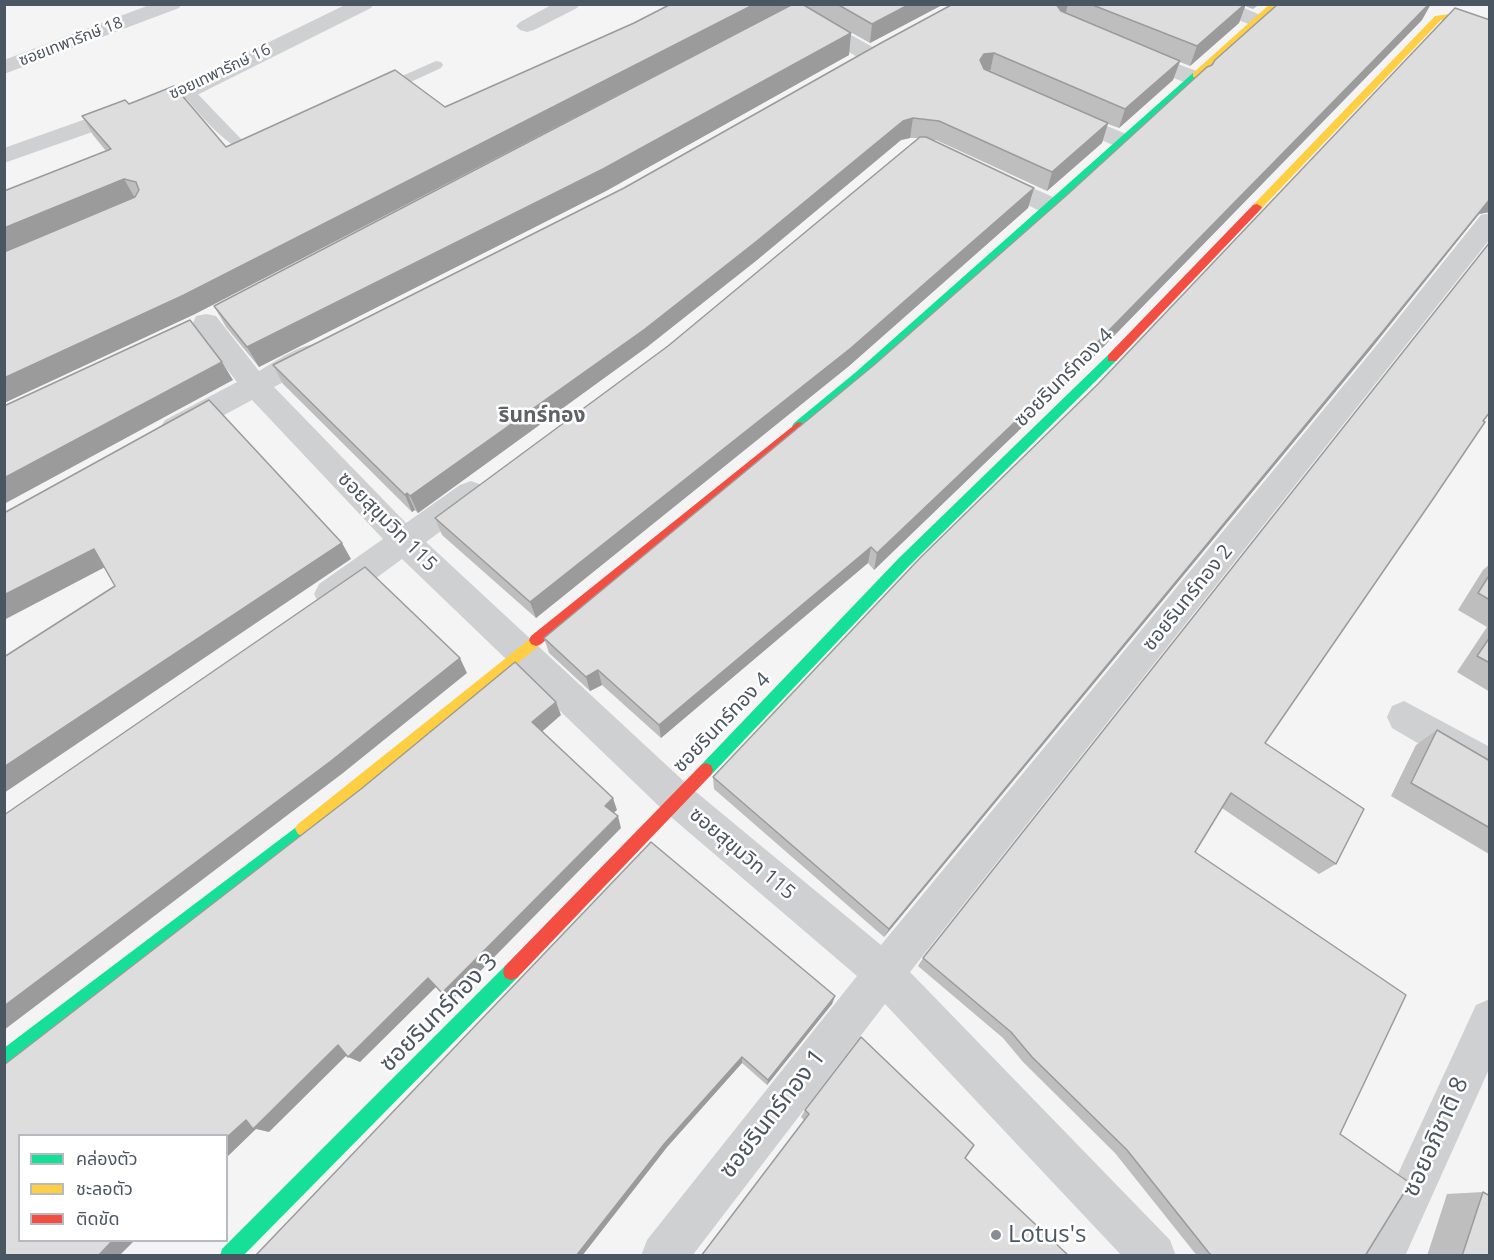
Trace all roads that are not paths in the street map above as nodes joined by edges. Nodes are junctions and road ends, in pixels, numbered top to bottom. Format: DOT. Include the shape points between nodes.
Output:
graph roads {
  1 [pos="172,4"];
  2 [pos="364,4"];
  3 [pos="570,4"];
  4 [pos="1215,4"];
  5 [pos="1276,4"];
  6 [pos="787,18"];
  7 [pos="1258,21"];
  8 [pos="1490,24"];
  9 [pos="527,26"];
  10 [pos="1118,47"];
  11 [pos="870,56"];
  12 [pos="436,65"];
  13 [pos="4,68"];
  14 [pos="1194,78"];
  15 [pos="187,91"];
  16 [pos="372,95"];
  17 [pos="1040,104"];
  18 [pos="276,140"];
  19 [pos="1123,141"];
  20 [pos="4,156"];
  21 [pos="969,166"];
  22 [pos="1051,206"];
  23 [pos="1490,221"];
  24 [pos="206,323"];
  25 [pos="339,340"];
  26 [pos="254,384"];
  27 [pos="150,442"];
  28 [pos="489,480"];
  29 [pos="405,542"];
  30 [pos="307,609"];
  31 [pos="522,652"];
  32 [pos="1404,717"];
  33 [pos="1490,766"];
  34 [pos="676,798"];
  35 [pos="884,973"];
  36 [pos="1490,1019"];
  37 [pos="4,1059"];
  38 [pos="229,1256"];
  39 [pos="663,1256"];
  40 [pos="1154,1256"];
  41 [pos="1382,1256"];
  1 -- 13 [label="street, ซอยเทพารักษ์ 18"];
  2 -- 15 [label="street, ซอยเทพารักษ์ 16"];
  3 -- 9 [label="street"];
  4 -- 7 [label="street"];
  5 -- 7 [label="street"];
  6 -- 11 [label="street" via="798,12"];
  7 -- 14 [label="street"];
  8 -- 34 [label="street, ซอยรินทร์ทอง 4" via="1457,16 1438,18 1079,393 904,562"];
  10 -- 14 [label="street"];
  12 -- 16 [label="lane"];
  14 -- 19 [label="street"];
  15 -- 18 [label="lane" via="241,146 259,148"];
  15 -- 20 [label="street, ซอยเทพารักษ์ 16"];
  17 -- 19 [label="street"];
  19 -- 22 [label="street"];
  21 -- 22 [label="street"];
  22 -- 31 [label="street" via="860,375"];
  23 -- 35 [label="street, ซอยรินทร์ทอง 2"];
  24 -- 26 [label="street, ซอยสุขุมวิท 115"];
  25 -- 26 [label="street"];
  26 -- 27 [label="street"];
  26 -- 29 [label="street, ซอยสุขุมวิท 115"];
  28 -- 29 [label="street"];
  29 -- 30 [label="street"];
  29 -- 31 [label="street, ซอยสุขุมวิท 115"];
  31 -- 34 [label="street, ซอยสุขุมวิท 115"];
  31 -- 37 [label="street" via="357,787"];
  32 -- 33 [label="street"];
  34 -- 35 [label="street, ซอยสุขุมวิท 115"];
  34 -- 38 [label="street, ซอยรินทร์ทอง 3" via="537,946"];
  35 -- 39 [label="street, ซอยรินทร์ทอง 1"];
  35 -- 40 [label="street, ซอยสุขุมวิท 115"];
  36 -- 41 [label="street, ซอยอภิชาติ 8"];
}
